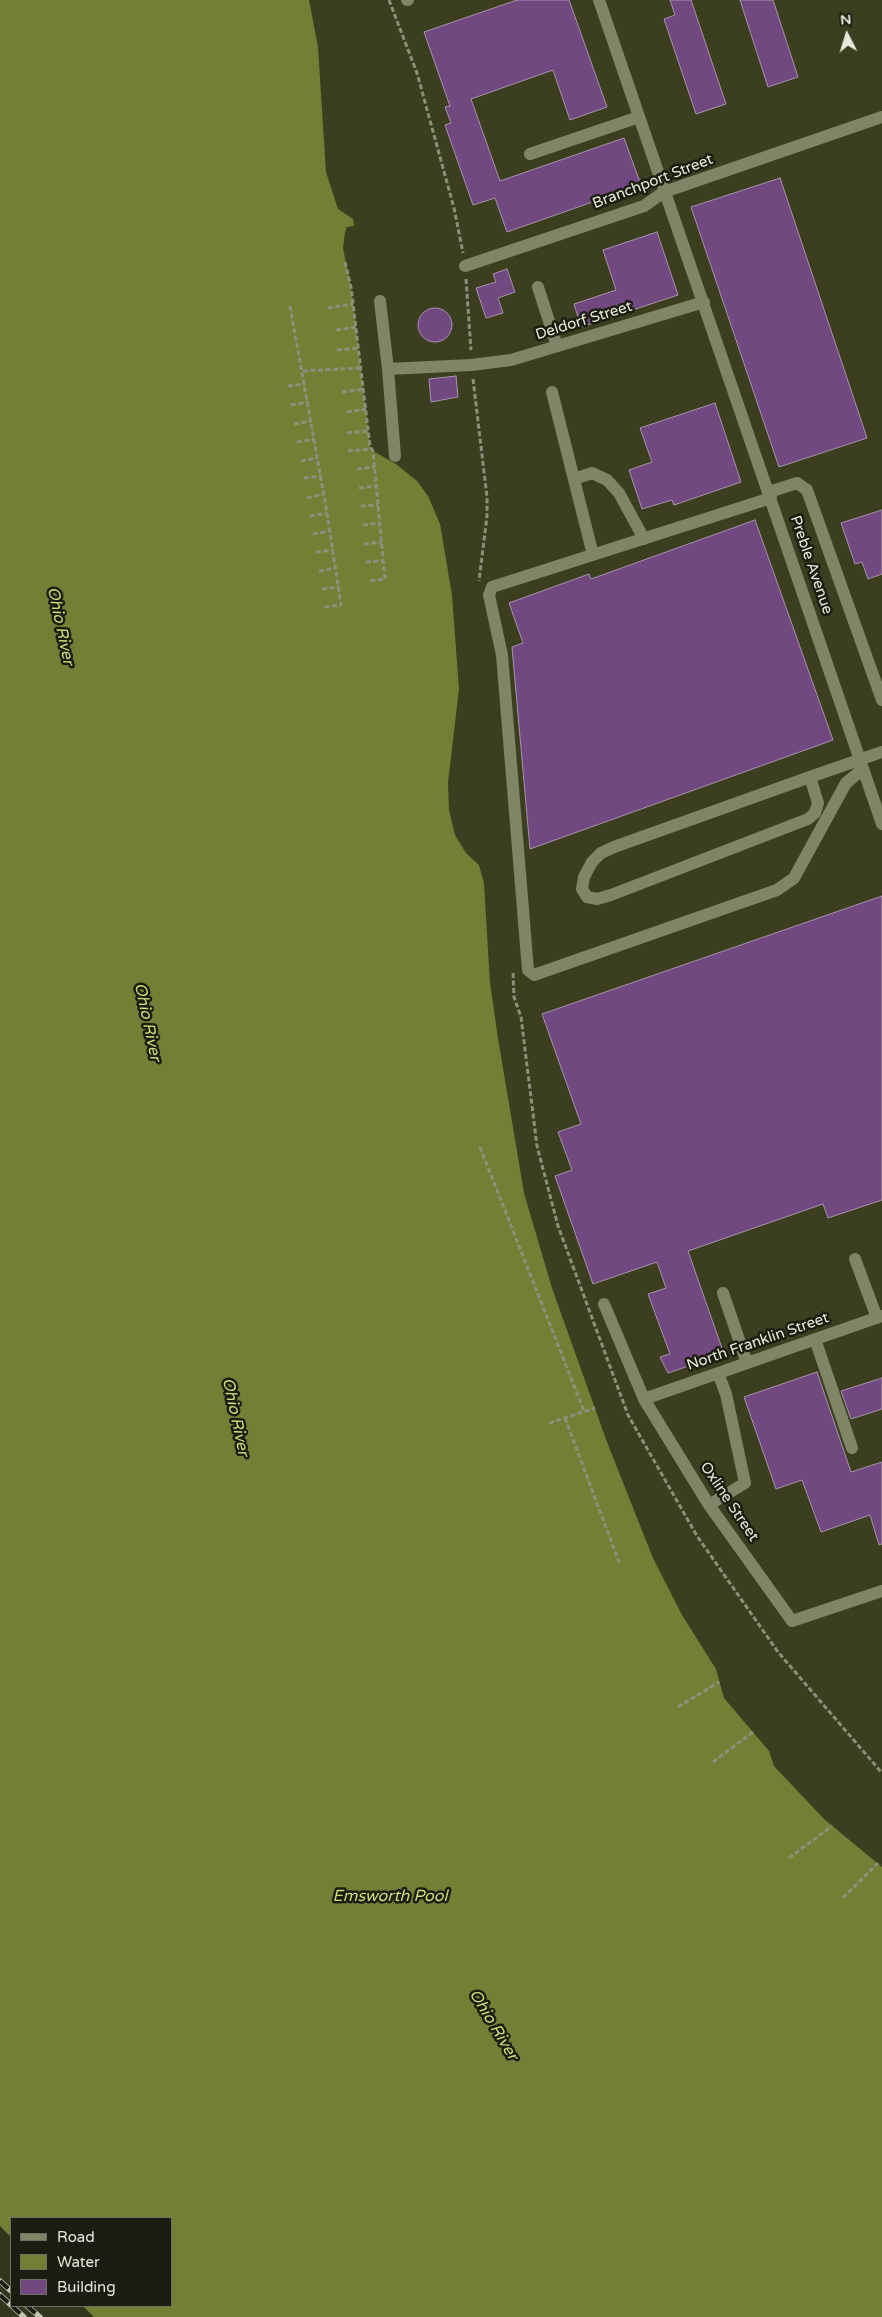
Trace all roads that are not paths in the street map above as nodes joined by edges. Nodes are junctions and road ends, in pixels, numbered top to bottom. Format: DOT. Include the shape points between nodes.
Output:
graph roads {
  1 [pos="599,0"];
  2 [pos="882,117"];
  3 [pos="639,118"];
  4 [pos="530,154"];
  5 [pos="664,192"];
  6 [pos="465,266"];
  7 [pos="538,286"];
  8 [pos="380,301"];
  9 [pos="704,302"];
  10 [pos="557,346"];
  11 [pos="388,369"];
  12 [pos="552,392"];
  13 [pos="394,456"];
  14 [pos="574,479"];
  15 [pos="770,495"];
  16 [pos="644,539"];
  17 [pos="593,555"];
  18 [pos="882,700"];
  19 [pos="882,752"];
  20 [pos="862,764"];
  21 [pos="810,777"];
  22 [pos="882,824"];
  23 [pos="855,1259"];
  24 [pos="723,1292"];
  25 [pos="604,1304"];
  26 [pos="879,1317"];
  27 [pos="815,1339"];
  28 [pos="747,1363"];
  29 [pos="718,1373"];
  30 [pos="644,1399"];
  31 [pos="852,1448"];
  32 [pos="710,1505"];
  33 [pos="882,1591"];
  1 -- 3 [label="street, Preble Avenue"];
  2 -- 5 [label="street, Branchport Street"];
  3 -- 4 [label="street"];
  3 -- 5 [label="street, Preble Avenue"];
  5 -- 6 [label="street, Branchport Street" via="644,206"];
  5 -- 9 [label="street, Preble Avenue"];
  7 -- 10 [label="street"];
  8 -- 11 [label="street"];
  9 -- 10 [label="street, Deldorf Street"];
  9 -- 15 [label="street, Preble Avenue"];
  10 -- 11 [label="street, Deldorf Street" via="511,360"];
  11 -- 13 [label="street"];
  12 -- 14 [label="street"];
  14 -- 16 [label="street" via="592,473 607,480 619,493"];
  14 -- 17 [label="street"];
  15 -- 16 [label="street"];
  15 -- 18 [label="street" via="797,483 807,490"];
  15 -- 20 [label="street, Preble Avenue"];
  16 -- 17 [label="street"];
  17 -- 20 [label="street" via="492,588 489,595 502,655 528,970 534,976 776,890 794,878 846,783"];
  19 -- 20 [label="street"];
  20 -- 21 [label="street"];
  20 -- 22 [label="street, Preble Avenue"];
  21 -- 21 [label="street" via="601,853 584,877 582,889 587,897 597,899 611,895 808,819 815,813 818,803"];
  23 -- 26 [label="street"];
  24 -- 28 [label="street"];
  25 -- 30 [label="street, Oxline Street"];
  26 -- 27 [label="street, North Franklin Street"];
  27 -- 28 [label="street, North Franklin Street"];
  27 -- 31 [label="street"];
  28 -- 29 [label="street, North Franklin Street"];
  29 -- 30 [label="street, North Franklin Street"];
  29 -- 32 [label="street" via="726,1394 746,1483"];
  30 -- 32 [label="street, Oxline Street"];
  32 -- 33 [label="street, Oxline Street" via="792,1621"];
}
